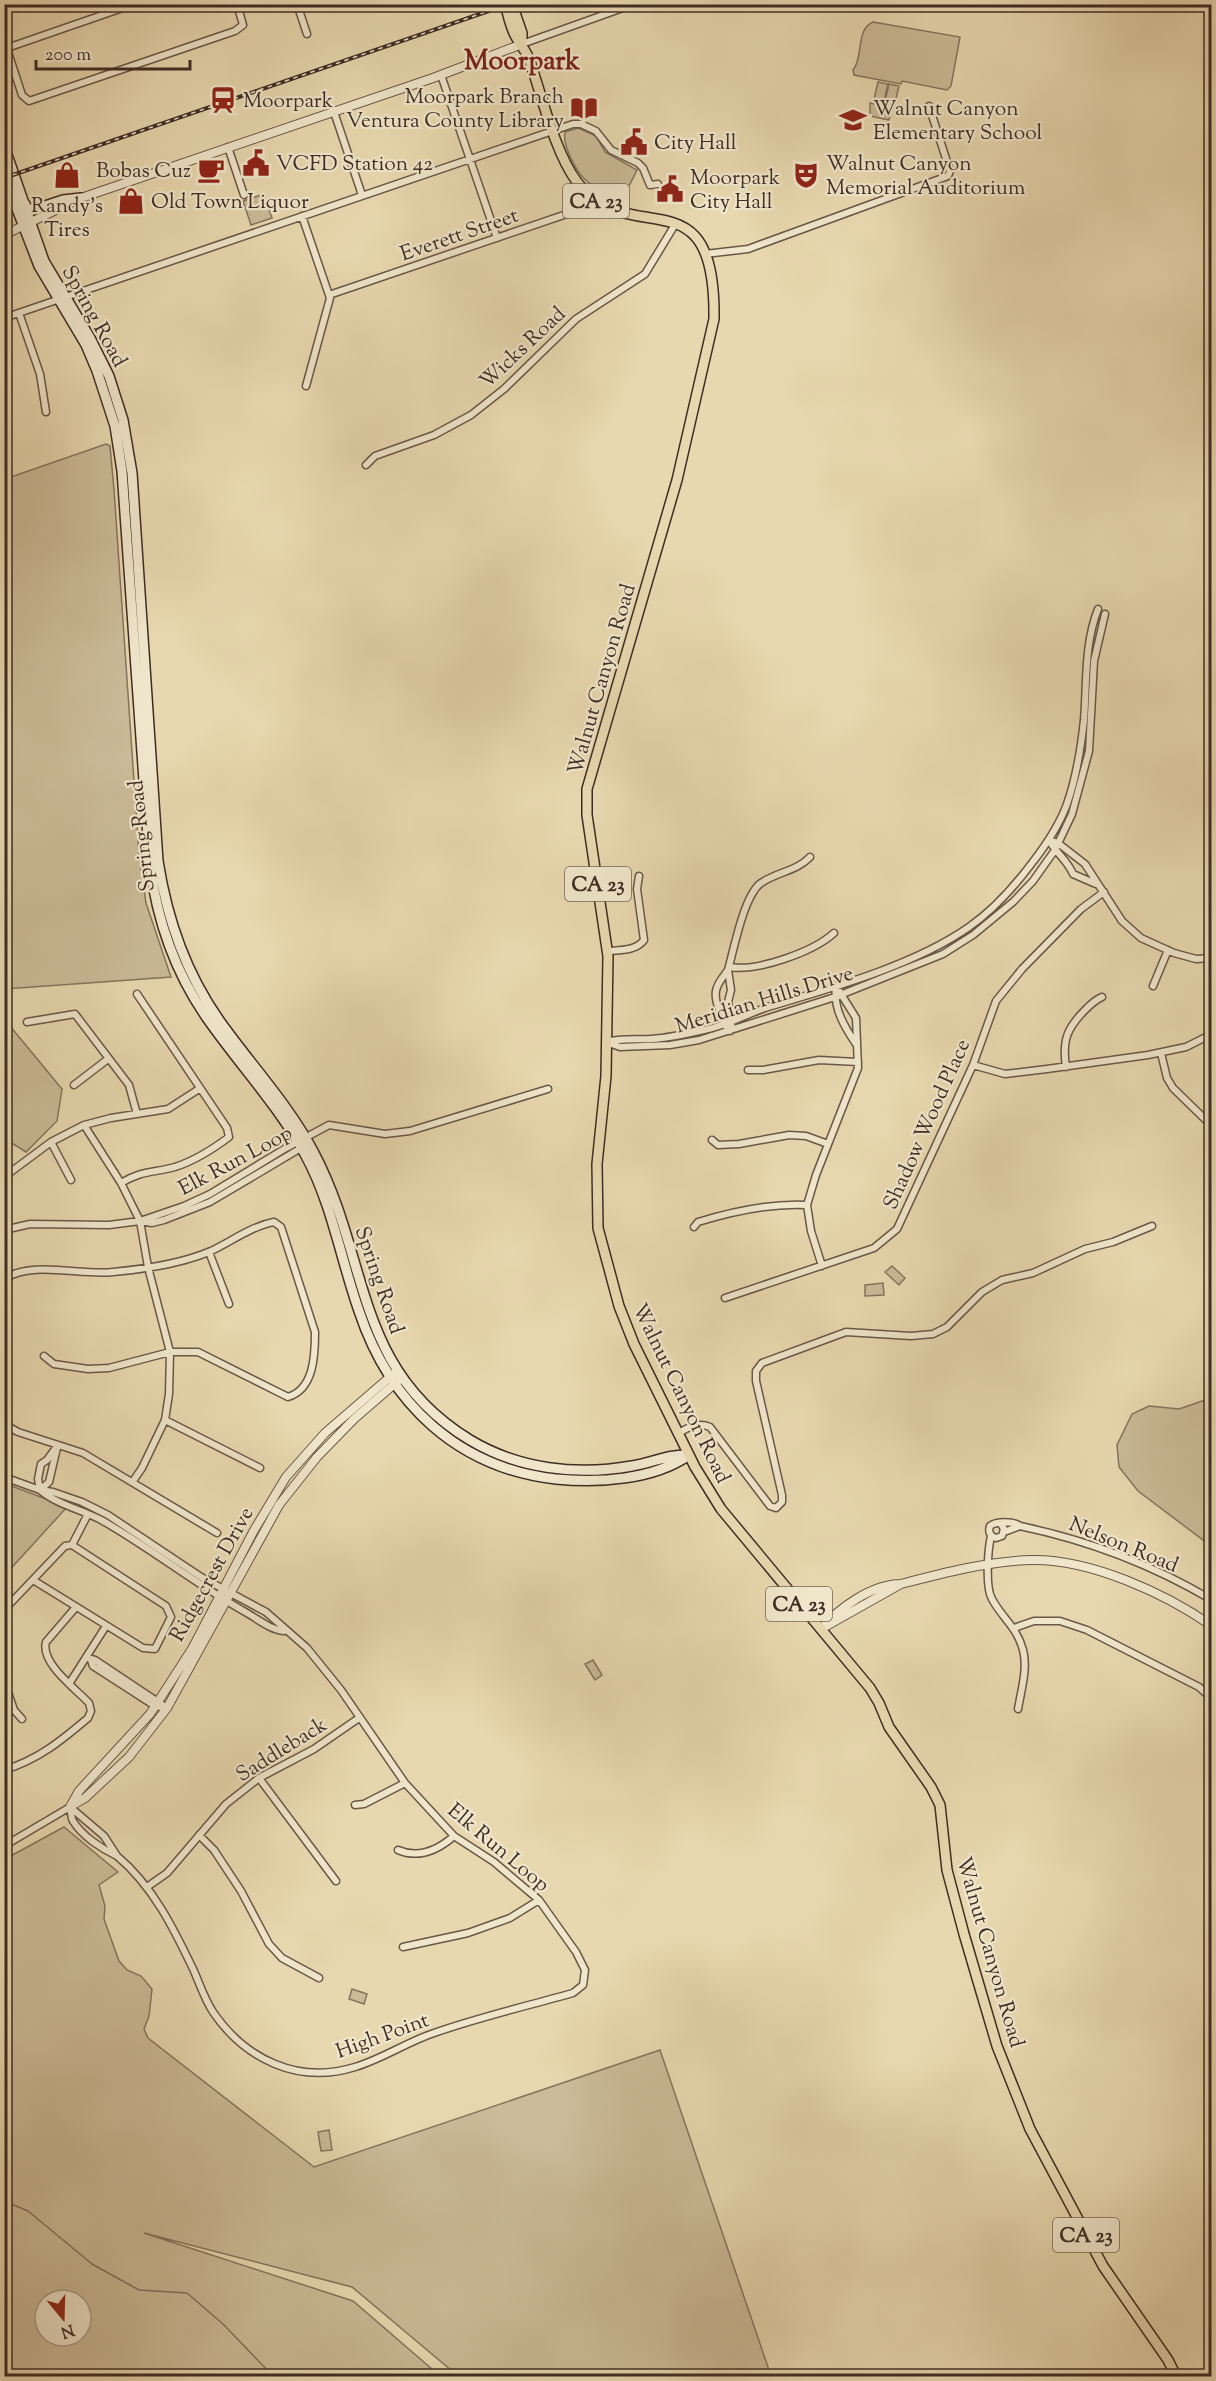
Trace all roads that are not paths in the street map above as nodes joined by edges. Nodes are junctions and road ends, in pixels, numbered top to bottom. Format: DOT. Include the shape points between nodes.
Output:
graph roads {
  1 [pos="134,4"];
  2 [pos="237,4"];
  3 [pos="297,4"];
  4 [pos="505,4"];
  5 [pos="512,4"];
  6 [pos="634,4"];
  7 [pos="307,34"];
  8 [pos="4,40"];
  9 [pos="522,44"];
  10 [pos="7,48"];
  11 [pos="441,75"];
  12 [pos="929,106"];
  13 [pos="334,112"];
  14 [pos="554,130"];
  15 [pos="4,146"];
  16 [pos="228,147"];
  17 [pos="471,158"];
  18 [pos="4,175"];
  19 [pos="658,184"];
  20 [pos="244,195"];
  21 [pos="362,195"];
  22 [pos="81,198"];
  23 [pos="23,200"];
  24 [pos="599,202"];
  25 [pos="302,216"];
  26 [pos="676,223"];
  27 [pos="27,224"];
  28 [pos="4,235"];
  29 [pos="496,238"];
  30 [pos="705,254"];
  31 [pos="329,295"];
  32 [pos="61,298"];
  33 [pos="19,313"];
  34 [pos="4,318"];
  35 [pos="306,386"];
  36 [pos="46,412"];
  37 [pos="366,465"];
  38 [pos="1098,609"];
  39 [pos="1106,614"];
  40 [pos="1082,733"];
  41 [pos="1091,735"];
  42 [pos="1049,840"];
  43 [pos="1058,843"];
  44 [pos="1055,850"];
  45 [pos="810,857"];
  46 [pos="1089,871"];
  47 [pos="639,876"];
  48 [pos="1081,879"];
  49 [pos="1096,884"];
  50 [pos="1104,892"];
  51 [pos="834,933"];
  52 [pos="1168,950"];
  53 [pos="608,951"];
  54 [pos="1212,958"];
  55 [pos="728,968"];
  56 [pos="836,986"];
  57 [pos="1153,986"];
  58 [pos="717,989"];
  59 [pos="731,990"];
  60 [pos="137,993"];
  61 [pos="838,995"];
  62 [pos="1101,997"];
  63 [pos="732,1021"];
  64 [pos="27,1022"];
  65 [pos="856,1024"];
  66 [pos="723,1025"];
  67 [pos="846,1028"];
  68 [pos="730,1031"];
  69 [pos="1212,1034"];
  70 [pos="606,1042"];
  71 [pos="856,1044"];
  72 [pos="1161,1053"];
  73 [pos="108,1059"];
  74 [pos="858,1062"];
  75 [pos="973,1065"];
  76 [pos="1066,1066"];
  77 [pos="748,1070"];
  78 [pos="74,1085"];
  79 [pos="199,1089"];
  80 [pos="548,1089"];
  81 [pos="137,1114"];
  82 [pos="84,1125"];
  83 [pos="1212,1126"];
  84 [pos="712,1140"];
  85 [pos="51,1142"];
  86 [pos="302,1143"];
  87 [pos="828,1144"];
  88 [pos="4,1177"];
  89 [pos="70,1180"];
  90 [pos="121,1183"];
  91 [pos="807,1205"];
  92 [pos="140,1221"];
  93 [pos="1152,1226"];
  94 [pos="693,1227"];
  95 [pos="4,1230"];
  96 [pos="209,1252"];
  97 [pos="822,1266"];
  98 [pos="148,1268"];
  99 [pos="4,1279"];
  100 [pos="725,1298"];
  101 [pos="229,1304"];
  102 [pos="170,1352"];
  103 [pos="44,1356"];
  104 [pos="395,1377"];
  105 [pos="165,1420"];
  106 [pos="4,1424"];
  107 [pos="679,1433"];
  108 [pos="58,1445"];
  109 [pos="689,1455"];
  110 [pos="260,1468"];
  111 [pos="4,1477"];
  112 [pos="133,1481"];
  113 [pos="40,1491"];
  114 [pos="88,1514"];
  115 [pos="1001,1524"];
  116 [pos="1020,1526"];
  117 [pos="1004,1532"];
  118 [pos="217,1533"];
  119 [pos="991,1536"];
  120 [pos="72,1545"];
  121 [pos="988,1565"];
  122 [pos="33,1580"];
  123 [pos="228,1590"];
  124 [pos="223,1600"];
  125 [pos="1212,1600"];
  126 [pos="76,1608"];
  127 [pos="4,1610"];
  128 [pos="106,1626"];
  129 [pos="1212,1626"];
  130 [pos="1014,1628"];
  131 [pos="820,1629"];
  132 [pos="284,1631"];
  133 [pos="88,1659"];
  134 [pos="4,1681"];
  135 [pos="69,1683"];
  136 [pos="1212,1699"];
  137 [pos="157,1703"];
  138 [pos="167,1708"];
  139 [pos="1018,1709"];
  140 [pos="359,1718"];
  141 [pos="22,1719"];
  142 [pos="4,1770"];
  143 [pos="259,1778"];
  144 [pos="405,1784"];
  145 [pos="355,1805"];
  146 [pos="70,1807"];
  147 [pos="200,1835"];
  148 [pos="454,1836"];
  149 [pos="105,1839"];
  150 [pos="100,1845"];
  151 [pos="4,1846"];
  152 [pos="398,1850"];
  153 [pos="117,1856"];
  154 [pos="336,1881"];
  155 [pos="147,1887"];
  156 [pos="539,1900"];
  157 [pos="403,1947"];
  158 [pos="319,1978"];
  159 [pos="583,1985"];
  160 [pos="1176,2376"];
  1 -- 10 [label="street"];
  2 -- 10 [label="street" via="242,27 37,99 27,100 22,94"];
  3 -- 7 [label="street"];
  4 -- 9 [label="main road, CA 23"];
  5 -- 9 [label="main road, CA 23"];
  6 -- 9 [label="street"];
  8 -- 10 [label="street"];
  9 -- 11 [label="street"];
  9 -- 14 [label="main road, CA 23"];
  11 -- 13 [label="street"];
  11 -- 17 [label="street"];
  12 -- 30 [label="street" via="950,174 748,249"];
  13 -- 16 [label="street"];
  13 -- 21 [label="street"];
  14 -- 17 [label="street"];
  14 -- 19 [label="street" via="573,124 588,126 611,150 643,168 650,185"];
  14 -- 24 [label="main road, CA 23" via="574,178"];
  15 -- 23 [label="main road, Spring Road"];
  16 -- 20 [label="street"];
  16 -- 22 [label="street"];
  17 -- 21 [label="street"];
  17 -- 29 [label="street"];
  18 -- 27 [label="main road, Spring Road"];
  21 -- 25 [label="street"];
  22 -- 23 [label="main road" via="33,210"];
  22 -- 27 [label="street"];
  23 -- 27 [label="main road, Spring Road"];
  24 -- 26 [label="main road, CA 23" via="623,213"];
  24 -- 29 [label="street, Everett Street"];
  25 -- 31 [label="street"];
  25 -- 32 [label="street"];
  26 -- 30 [label="main road, Walnut Canyon Road / CA 23" via="691,231"];
  26 -- 37 [label="street, Wicks Road" via="645,274 576,319 504,389 471,415 434,435 375,456"];
  27 -- 28 [label="street"];
  27 -- 32 [label="main road, Spring Road" via="39,266"];
  29 -- 31 [label="street, Everett Street"];
  30 -- 53 [label="main road, Walnut Canyon Road / CA 23" via="714,318 659,546 587,789 587,815"];
  31 -- 35 [label="street"];
  32 -- 33 [label="street"];
  32 -- 86 [label="main road, Spring Road" via="98,371 119,448 150,865 161,923 179,971 200,1007"];
  33 -- 34 [label="street"];
  33 -- 36 [label="street" via="40,374"];
  38 -- 40 [label="street, Meridian Hills Drive" via="1091,627 1084,676"];
  39 -- 41 [label="street, Meridian Hills Drive" via="1094,662"];
  40 -- 41 [label="street"];
  40 -- 42 [label="street, Meridian Hills Drive" via="1066,805"];
  41 -- 43 [label="street, Meridian Hills Drive" via="1081,786"];
  42 -- 43 [label="street"];
  42 -- 44 [label="street"];
  42 -- 56 [label="street, Meridian Hills Drive" via="1010,893 971,926 918,955"];
  43 -- 44 [label="street, Meridian Hills Drive"];
  43 -- 46 [label="street"];
  44 -- 48 [label="street" via="1072,874"];
  44 -- 61 [label="street, Meridian Hills Drive" via="1034,881 973,935 943,954"];
  45 -- 55 [label="street" via="803,866 779,873 759,885 747,907"];
  46 -- 48 [label="street"];
  46 -- 49 [label="street"];
  47 -- 53 [label="street" via="637,889 644,940 631,949"];
  48 -- 49 [label="street"];
  49 -- 50 [label="street"];
  50 -- 52 [label="street" via="1122,921 1141,938"];
  50 -- 75 [label="street, Shadow Wood Place" via="1081,909 996,1001"];
  51 -- 55 [label="street" via="810,948 759,966"];
  52 -- 54 [label="street" via="1196,959"];
  52 -- 57 [label="street"];
  53 -- 70 [label="main road, Walnut Canyon Road / CA 23"];
  55 -- 58 [label="street"];
  55 -- 59 [label="street"];
  56 -- 61 [label="street"];
  56 -- 63 [label="street, Meridian Hills Drive"];
  58 -- 59 [label="street" via="726,985"];
  58 -- 66 [label="street"];
  59 -- 63 [label="street" via="728,1002"];
  60 -- 79 [label="street"];
  61 -- 65 [label="street" via="856,1018"];
  61 -- 67 [label="street"];
  61 -- 68 [label="street, Meridian Hills Drive"];
  62 -- 76 [label="street" via="1077,1017 1067,1032 1063,1049"];
  63 -- 66 [label="street, Meridian Hills Drive"];
  63 -- 68 [label="street"];
  64 -- 73 [label="street" via="75,1014"];
  65 -- 67 [label="street"];
  65 -- 71 [label="street"];
  66 -- 68 [label="street"];
  66 -- 70 [label="street, Meridian Hills Drive" via="670,1037"];
  67 -- 71 [label="street"];
  68 -- 70 [label="street, Meridian Hills Drive" via="670,1045 620,1047"];
  69 -- 72 [label="street" via="1186,1047"];
  70 -- 107 [label="main road, Walnut Canyon Road / CA 23" via="597,1164 598,1228 624,1323"];
  71 -- 74 [label="street"];
  72 -- 76 [label="street"];
  72 -- 83 [label="street" via="1173,1089"];
  73 -- 78 [label="street"];
  73 -- 81 [label="street" via="129,1085"];
  74 -- 77 [label="street" via="819,1060"];
  74 -- 87 [label="street" via="858,1074"];
  75 -- 76 [label="street" via="1005,1074"];
  75 -- 97 [label="street, Shadow Wood Place" via="897,1229 874,1248"];
  79 -- 81 [label="street" via="168,1109"];
  79 -- 90 [label="street" via="227,1128 229,1137 174,1167 134,1175"];
  80 -- 86 [label="street, Elk Run Loop" via="410,1131 385,1134 329,1125"];
  81 -- 82 [label="street"];
  82 -- 85 [label="street"];
  82 -- 90 [label="street"];
  84 -- 87 [label="street" via="717,1145 740,1144 789,1135"];
  85 -- 88 [label="street"];
  85 -- 89 [label="street"];
  86 -- 92 [label="street, Elk Run Loop" via="204,1197"];
  86 -- 104 [label="main road, Spring Road" via="325,1199 365,1328"];
  87 -- 91 [label="street"];
  90 -- 92 [label="street"];
  91 -- 94 [label="street" via="780,1204 719,1216"];
  91 -- 97 [label="street"];
  92 -- 95 [label="street, Elk Run Loop" via="108,1225 30,1224"];
  92 -- 98 [label="street"];
  93 -- 107 [label="street" via="1085,1249 1033,1273 1002,1280 972,1300 947,1327 933,1334 846,1332 762,1363 756,1371 756,1381 782,1495 776,1508 770,1506 710,1427 703,1424"];
  96 -- 98 [label="street"];
  96 -- 101 [label="street"];
  96 -- 102 [label="street" via="263,1224 274,1222 281,1227 315,1332 315,1349 305,1386 288,1397 198,1352"];
  97 -- 100 [label="street, Shadow Wood Place"];
  98 -- 99 [label="street" via="111,1273 35,1270"];
  98 -- 102 [label="street"];
  102 -- 103 [label="street" via="109,1368 88,1369 54,1364"];
  102 -- 105 [label="street"];
  104 -- 109 [label="main road, Spring Road" via="439,1420 471,1441 503,1457 536,1466 575,1471"];
  104 -- 123 [label="street, Ridgecrest Drive" via="317,1456 279,1505"];
  105 -- 110 [label="street"];
  105 -- 112 [label="street"];
  106 -- 108 [label="street"];
  107 -- 109 [label="main road, Walnut Canyon Road / CA 23"];
  108 -- 112 [label="street" via="83,1453"];
  108 -- 113 [label="street" via="49,1482"];
  108 -- 113 [label="street" via="41,1464"];
  109 -- 131 [label="main road, Walnut Canyon Road / CA 23" via="721,1509"];
  111 -- 113 [label="street, Elk Run Loop"];
  112 -- 118 [label="street"];
  113 -- 114 [label="street, Elk Run Loop"];
  113 -- 123 [label="street, Elk Run Loop" via="53,1491 108,1515 201,1577"];
  114 -- 120 [label="street"];
  114 -- 124 [label="street, Elk Run Loop"];
  115 -- 116 [label="street, Nelson Road"];
  115 -- 117 [label="street"];
  115 -- 119 [label="street" via="992,1524"];
  116 -- 117 [label="street"];
  116 -- 125 [label="street, Nelson Road" via="1073,1538 1120,1556"];
  117 -- 119 [label="street" via="998,1538"];
  119 -- 121 [label="street"];
  120 -- 122 [label="street" via="65,1546"];
  120 -- 128 [label="street" via="166,1606 171,1617 155,1649 142,1648"];
  121 -- 129 [label="street" via="1032,1560 1079,1565 1162,1596"];
  121 -- 130 [label="street" via="991,1598"];
  121 -- 131 [label="street" via="891,1584 831,1617"];
  122 -- 126 [label="street"];
  122 -- 127 [label="street"];
  123 -- 124 [label="street, Ridgecrest Drive"];
  123 -- 132 [label="street, Elk Run Loop" via="266,1612"];
  124 -- 132 [label="street, Elk Run Loop"];
  124 -- 137 [label="street, Ridgecrest Drive"];
  124 -- 138 [label="street, Ridgecrest Drive"];
  126 -- 128 [label="street"];
  126 -- 135 [label="street" via="44,1648 51,1663"];
  128 -- 133 [label="street"];
  130 -- 136 [label="street" via="1034,1621 1060,1621 1087,1630 1198,1687"];
  130 -- 139 [label="street" via="1024,1653"];
  131 -- 160 [label="main road, Walnut Canyon Road / CA 23" via="870,1688 889,1727 935,1795 943,1817 949,1879 1011,2084 1047,2163 1094,2249"];
  132 -- 140 [label="street, Elk Run Loop" via="325,1668"];
  133 -- 135 [label="street"];
  133 -- 137 [label="street"];
  134 -- 141 [label="street" via="14,1710"];
  135 -- 142 [label="street" via="91,1708 88,1718 50,1749"];
  137 -- 138 [label="street"];
  137 -- 146 [label="street, Ridgecrest Drive" via="79,1791"];
  138 -- 146 [label="street, Ridgecrest Drive" via="129,1757"];
  140 -- 143 [label="street, Saddleback" via="314,1749"];
  140 -- 144 [label="street, Elk Run Loop"];
  143 -- 147 [label="street, Saddleback" via="226,1804"];
  143 -- 154 [label="street"];
  144 -- 145 [label="street"];
  144 -- 148 [label="street, Elk Run Loop"];
  146 -- 149 [label="street, High Point"];
  146 -- 150 [label="street, High Point" via="73,1821"];
  146 -- 151 [label="street, Ridgecrest Drive"];
  147 -- 155 [label="street, Saddleback" via="167,1873"];
  147 -- 158 [label="street" via="236,1883 268,1944 282,1958"];
  148 -- 152 [label="street" via="443,1846 426,1852 410,1855"];
  148 -- 156 [label="street, Elk Run Loop" via="494,1862"];
  149 -- 150 [label="street"];
  149 -- 153 [label="street, High Point"];
  150 -- 153 [label="street, High Point"];
  153 -- 155 [label="street, High Point"];
  155 -- 159 [label="street, High Point" via="184,1951 212,2011 235,2039 260,2059 290,2069 325,2073 355,2067 434,2033 573,1993"];
  156 -- 157 [label="street" via="510,1918 468,1933"];
  156 -- 159 [label="street, Elk Run Loop" via="576,1952 585,1970"];
}
